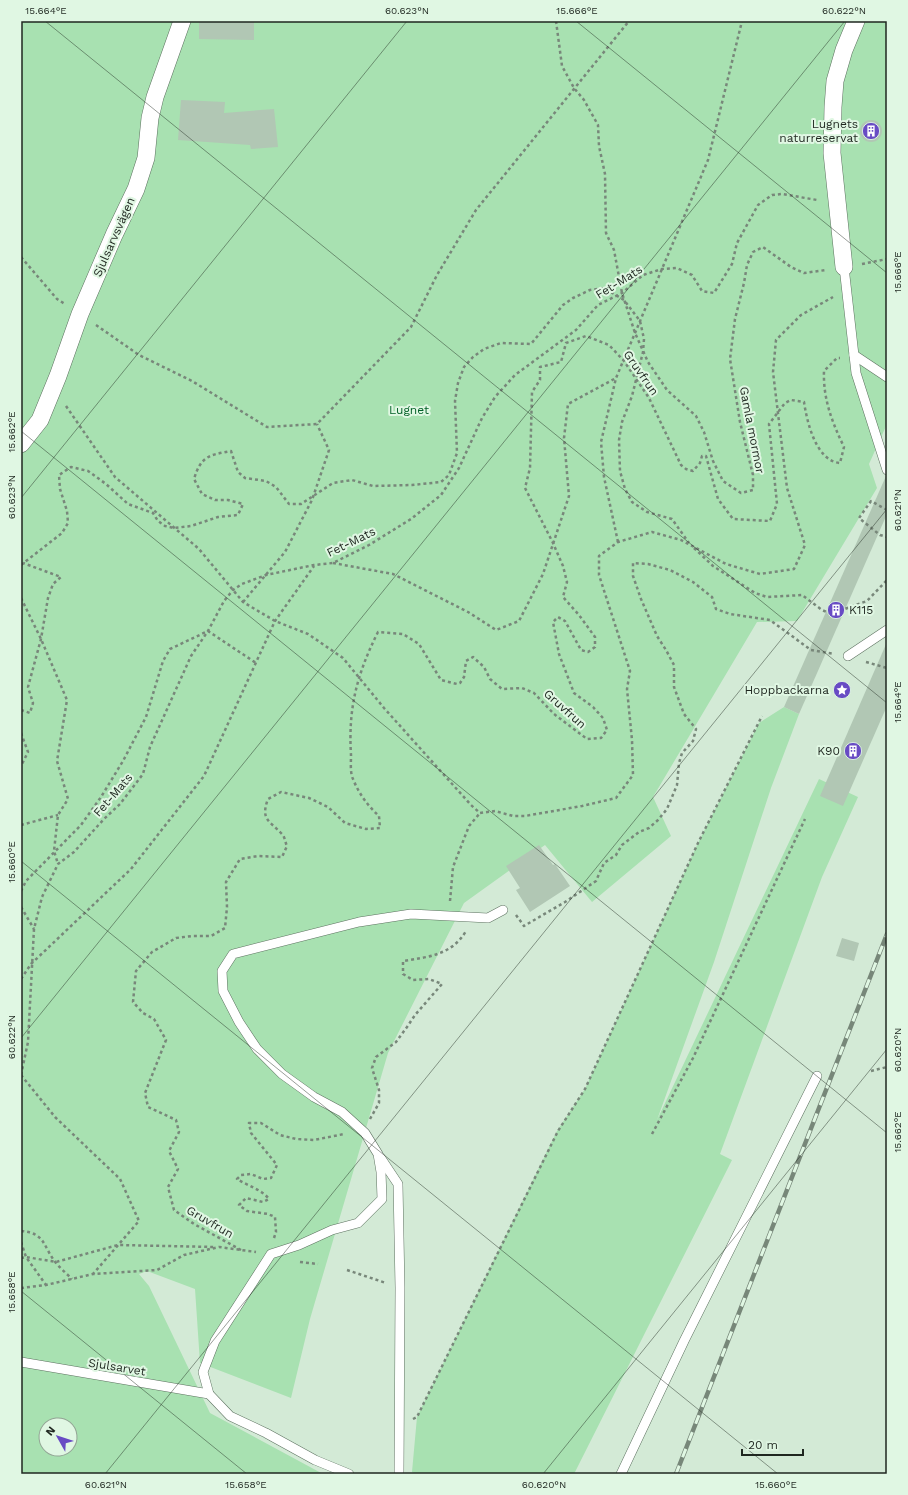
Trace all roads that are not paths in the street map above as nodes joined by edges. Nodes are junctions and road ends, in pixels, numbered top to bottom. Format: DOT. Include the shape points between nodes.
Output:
graph roads {
  1 [pos="182,21"];
  2 [pos="856,21"];
  3 [pos="844,267"];
  4 [pos="854,355"];
  5 [pos="887,377"];
  6 [pos="21,444"];
  7 [pos="887,470"];
  8 [pos="887,630"];
  9 [pos="848,656"];
  10 [pos="503,910"];
  11 [pos="817,1076"];
  12 [pos="378,1154"];
  13 [pos="21,1362"];
  14 [pos="209,1394"];
  15 [pos="349,1474"];
  16 [pos="399,1474"];
  17 [pos="621,1474"];
  1 -- 6 [label="street, Sjulsarvsvägen" via="150,118 146,158 136,190 80,314 40,420"];
  2 -- 3 [label="street" via="835,81 833,107 832,152"];
  3 -- 4 [label="lane"];
  4 -- 5 [label="lane"];
  4 -- 7 [label="lane" via="856,373"];
  8 -- 9 [label="lane"];
  10 -- 12 [label="lane" via="488,918 411,914 351,924 233,954 222,971 223,991 257,1049 282,1074 314,1097 342,1112 365,1133"];
  11 -- 17 [label="lane" via="684,1341"];
  12 -- 14 [label="lane" via="382,1200 358,1223 332,1230 271,1254 215,1341 203,1372"];
  12 -- 16 [label="lane" via="398,1184"];
  13 -- 14 [label="lane, Sjulsarvet"];
  14 -- 15 [label="lane" via="230,1416 315,1460"];
}
